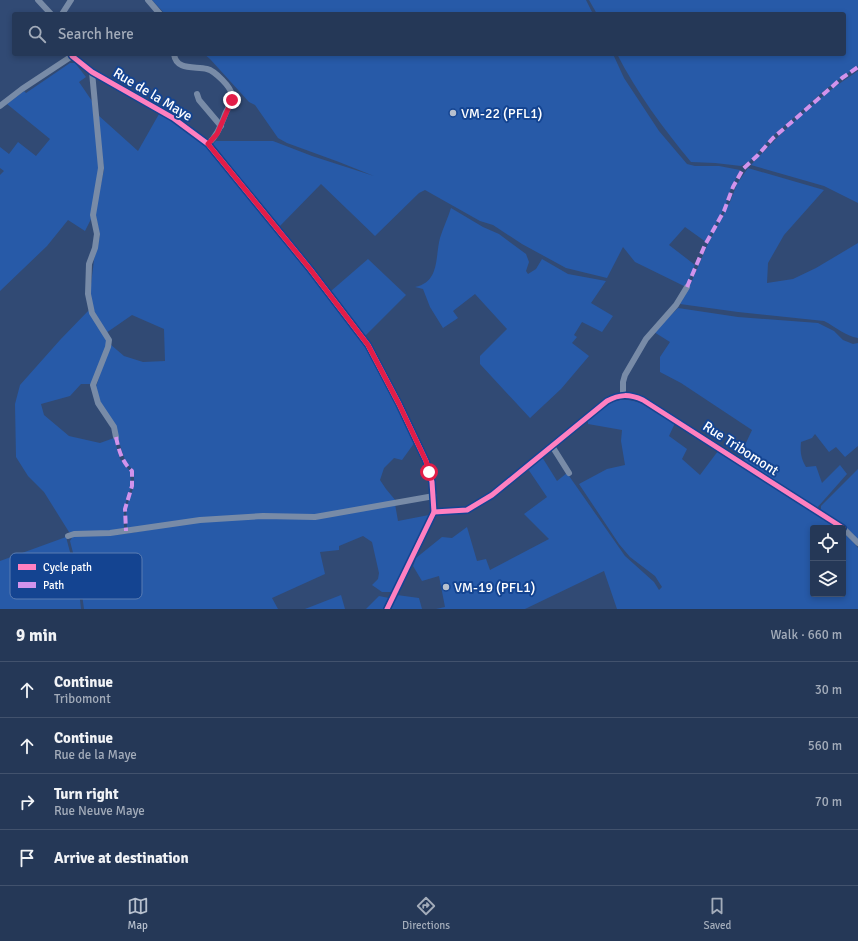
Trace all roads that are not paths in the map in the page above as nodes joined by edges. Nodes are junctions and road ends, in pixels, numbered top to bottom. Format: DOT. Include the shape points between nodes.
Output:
graph roads {
  1 [pos="38,0"];
  2 [pos="71,0"];
  3 [pos="148,0"];
  4 [pos="49,12"];
  5 [pos="63,12"];
  6 [pos="158,12"];
  7 [pos="70,56"];
  8 [pos="72,56"];
  9 [pos="175,56"];
  10 [pos="92,72"];
  11 [pos="197,94"];
  12 [pos="0,106"];
  13 [pos="221,126"];
  14 [pos="208,144"];
  15 [pos="687,287"];
  16 [pos="623,395"];
  17 [pos="116,438"];
  18 [pos="552,446"];
  19 [pos="569,472"];
  20 [pos="434,496"];
  21 [pos="434,512"];
  22 [pos="838,525"];
  23 [pos="846,531"];
  24 [pos="68,536"];
  25 [pos="858,543"];
  26 [pos="387,609"];
  1 -- 4 [label="street"];
  2 -- 5 [label="street"];
  3 -- 6 [label="street"];
  7 -- 12 [label="street"];
  8 -- 10 [label="street, Rue de la Maye"];
  9 -- 13 [label="street" via="182,66 213,71 230,89 232,100"];
  10 -- 14 [label="street, Rue de la Maye" via="173,118"];
  10 -- 17 [label="street" via="101,168 93,215 97,234 89,264 88,294 92,313 109,340 93,385 98,403 114,427"];
  11 -- 13 [label="street"];
  13 -- 14 [label="street"];
  14 -- 20 [label="street, Rue de la Maye" via="368,345 421,452"];
  15 -- 16 [label="street" via="676,305 646,339 625,375"];
  16 -- 18 [label="street" via="607,401"];
  16 -- 22 [label="street, Rue Tribomont" via="643,400"];
  18 -- 19 [label="street"];
  18 -- 21 [label="street" via="492,495 468,510"];
  20 -- 21 [label="street, Rue de la Maye"];
  20 -- 24 [label="street" via="315,517 263,516 200,520 110,533"];
  21 -- 26 [label="street"];
  23 -- 25 [label="street, Rue Tribomont"];
}
